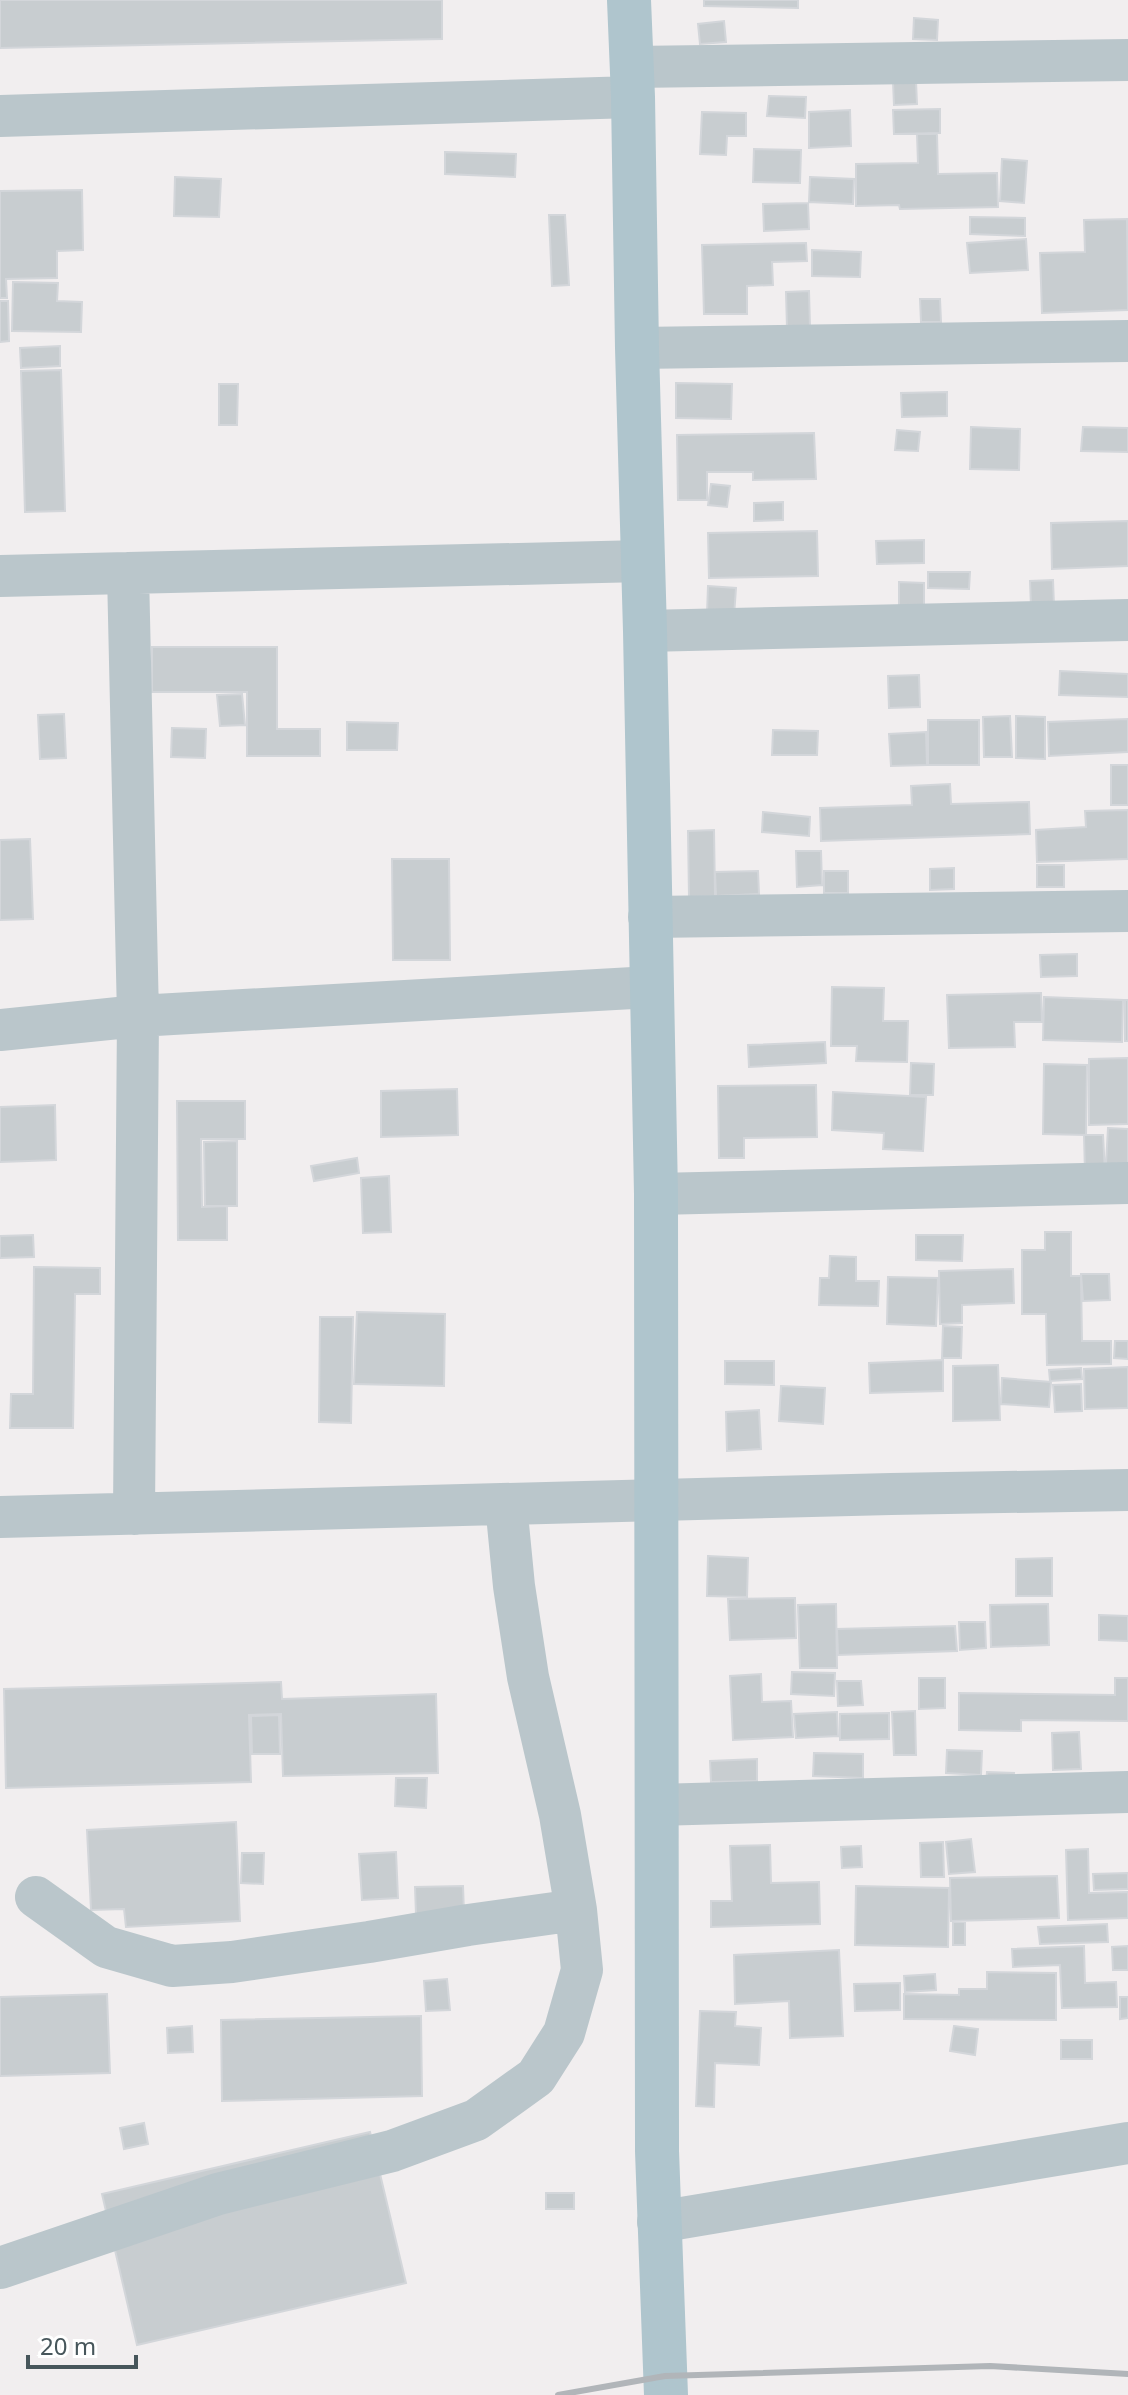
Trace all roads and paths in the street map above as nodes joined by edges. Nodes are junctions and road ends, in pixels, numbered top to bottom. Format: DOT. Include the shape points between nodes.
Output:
graph roads {
  1 [pos="629,0"];
  2 [pos="1128,60"];
  3 [pos="632,82"];
  4 [pos="0,116"];
  5 [pos="1128,341"];
  6 [pos="637,348"];
  7 [pos="643,561"];
  8 [pos="128,573"];
  9 [pos="0,576"];
  10 [pos="1128,620"];
  11 [pos="645,631"];
  12 [pos="1128,911"];
  13 [pos="649,917"];
  14 [pos="651,987"];
  15 [pos="138,1016"];
  16 [pos="0,1030"];
  17 [pos="1128,1183"];
  18 [pos="656,1194"];
  19 [pos="1128,1490"];
  20 [pos="657,1501"];
  21 [pos="506,1504"];
  22 [pos="134,1514"];
  23 [pos="0,1517"];
  24 [pos="1128,1792"];
  25 [pos="656,1805"];
  26 [pos="36,1897"];
  27 [pos="576,1910"];
  28 [pos="1128,2143"];
  29 [pos="658,2222"];
  30 [pos="0,2268"];
  31 [pos="666,2395"];
  1 -- 3 [label="main road"];
  2 -- 3 [label="street"];
  3 -- 4 [label="street"];
  3 -- 6 [label="main road"];
  5 -- 6 [label="street"];
  6 -- 7 [label="main road"];
  7 -- 8 [label="street"];
  7 -- 11 [label="main road"];
  8 -- 9 [label="street"];
  8 -- 15 [label="street"];
  10 -- 11 [label="street"];
  11 -- 13 [label="main road"];
  12 -- 13 [label="street"];
  13 -- 14 [label="main road"];
  14 -- 15 [label="street"];
  14 -- 18 [label="main road"];
  15 -- 16 [label="street"];
  15 -- 22 [label="street"];
  17 -- 18 [label="street"];
  18 -- 20 [label="main road"];
  19 -- 20 [label="street"];
  20 -- 21 [label="street"];
  20 -- 25 [label="main road"];
  21 -- 22 [label="street"];
  21 -- 27 [label="street" via="528,1677"];
  22 -- 23 [label="street"];
  24 -- 25 [label="street"];
  25 -- 29 [label="main road"];
  26 -- 27 [label="street" via="106,1947 172,1966 232,1962"];
  27 -- 30 [label="street" via="582,1970 564,2033 536,2077 476,2120 392,2151 218,2194"];
  28 -- 29 [label="street"];
  29 -- 31 [label="main road"];
}
